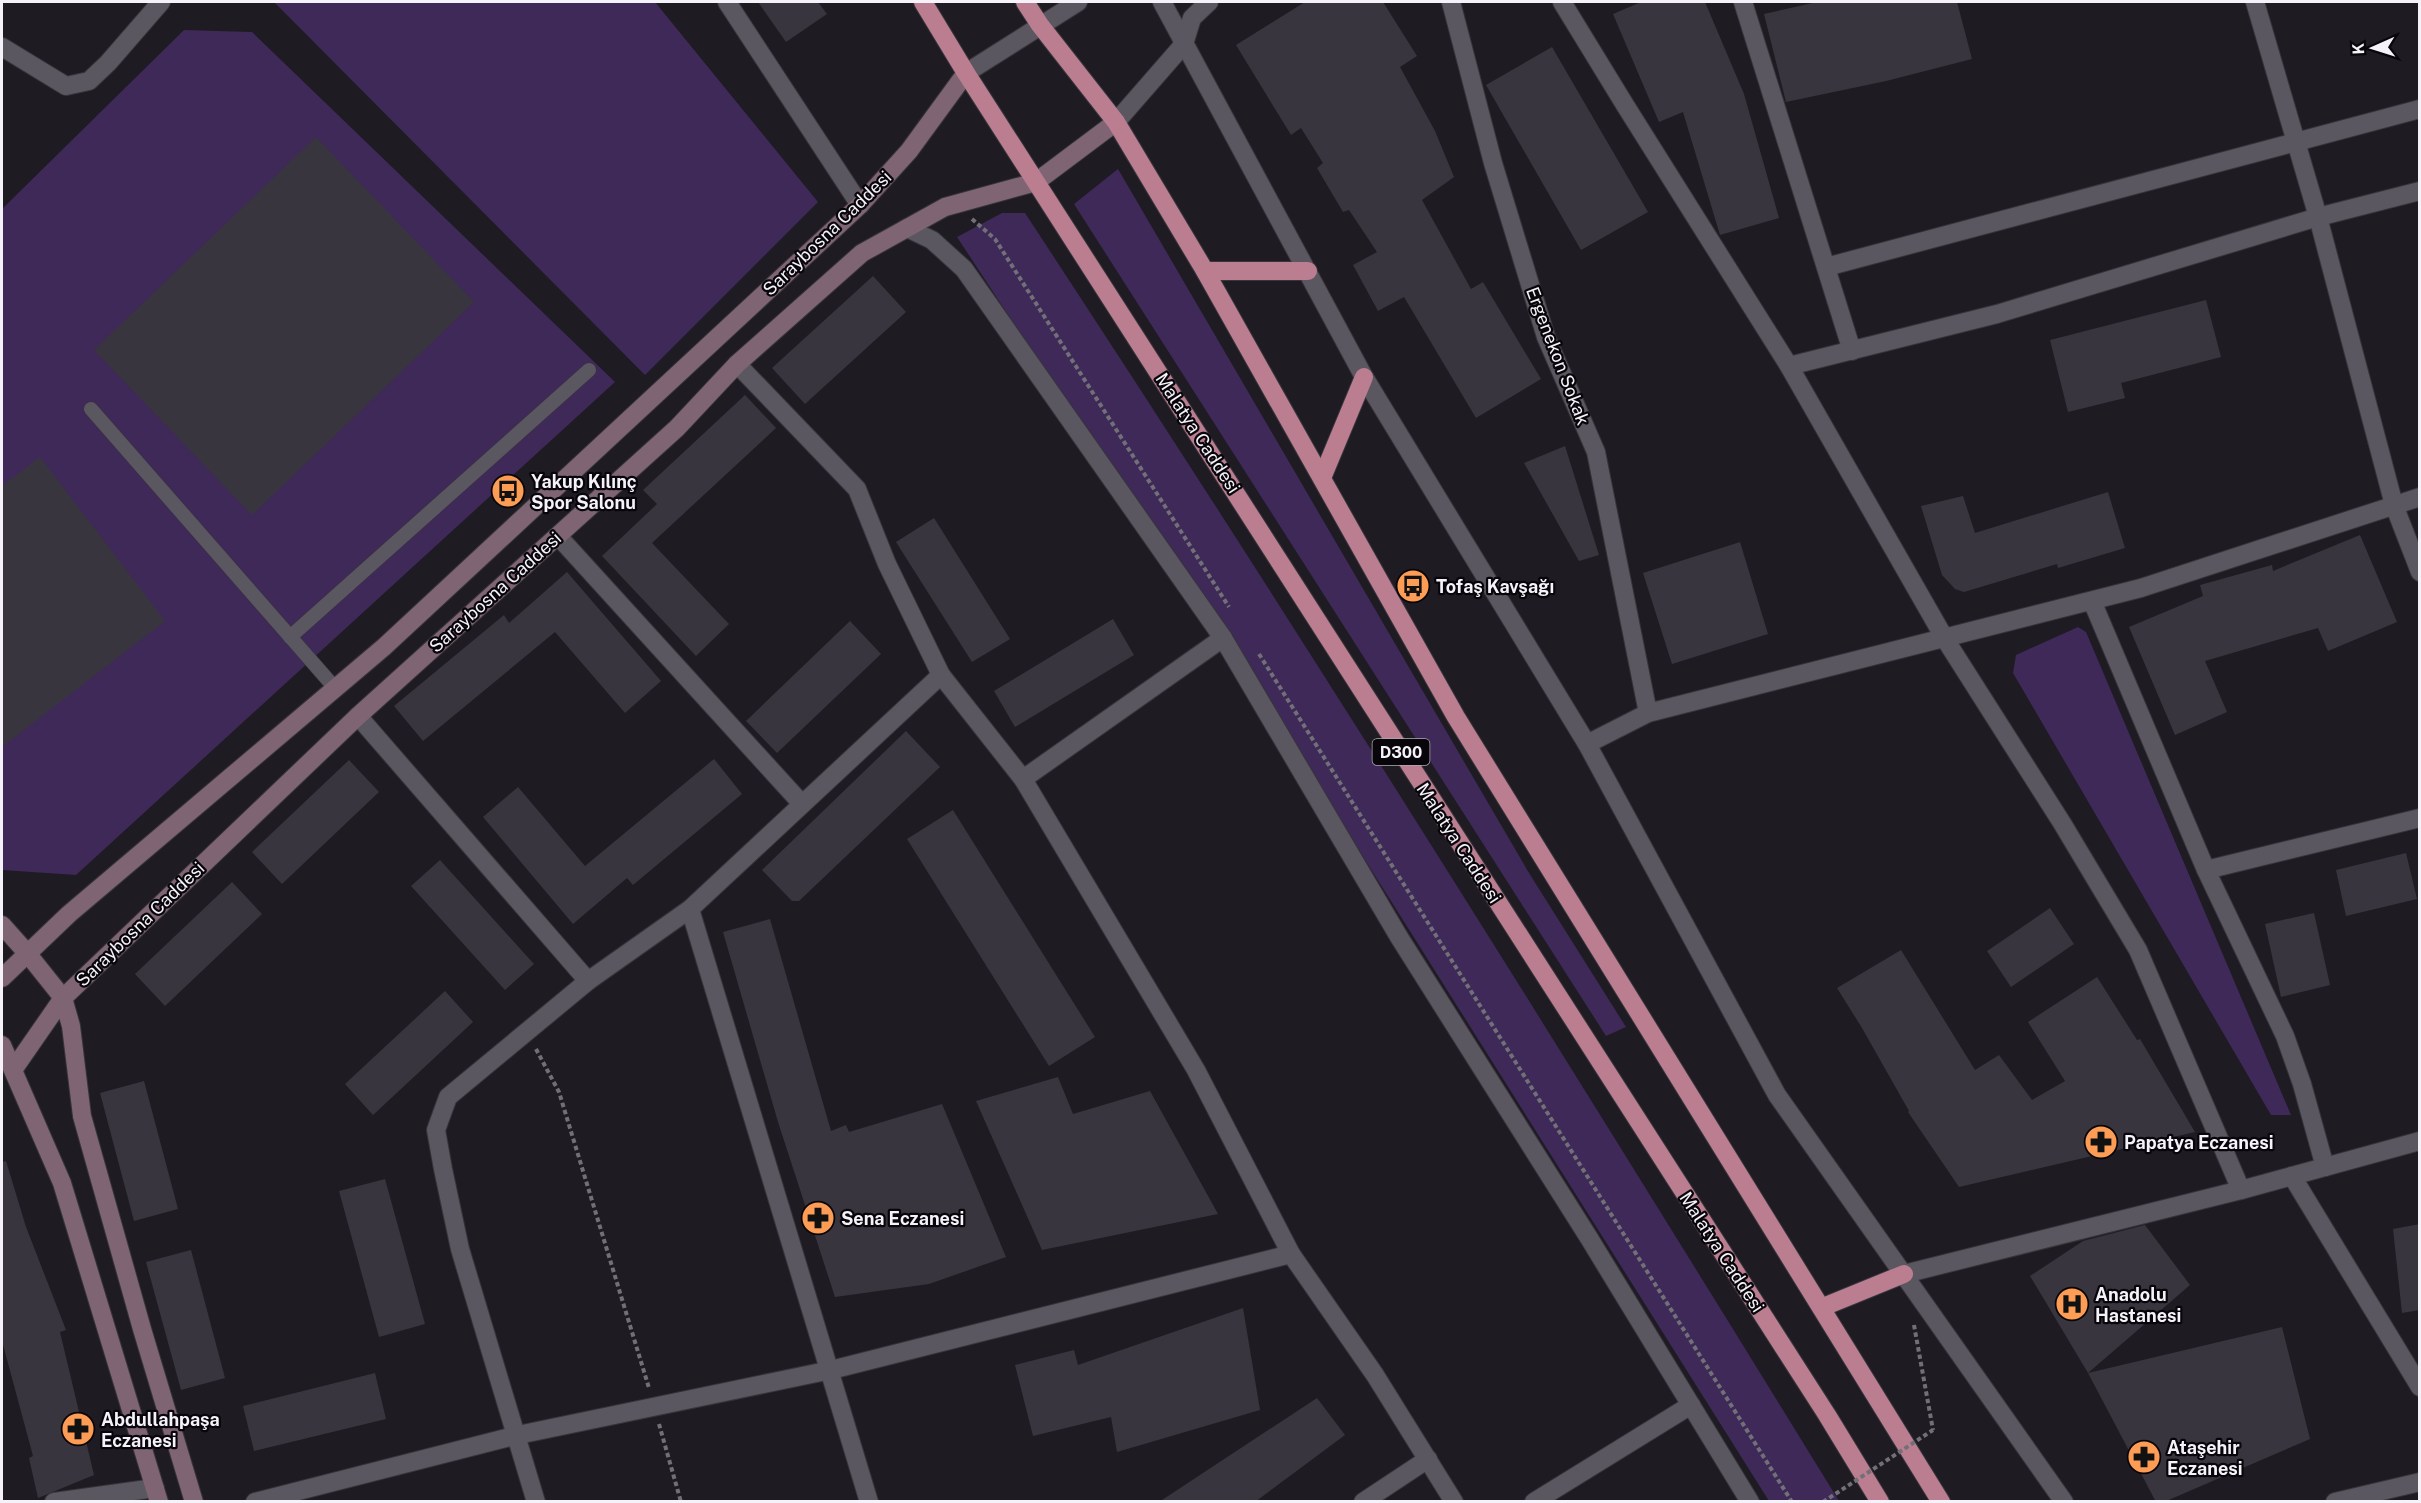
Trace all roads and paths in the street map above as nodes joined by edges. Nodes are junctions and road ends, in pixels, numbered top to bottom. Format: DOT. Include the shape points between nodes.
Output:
graph roads {
  1 [pos="160,2"];
  2 [pos="728,2"];
  3 [pos="923,2"];
  4 [pos="1025,2"];
  5 [pos="1078,2"];
  6 [pos="1162,2"];
  7 [pos="1209,2"];
  8 [pos="1451,2"];
  9 [pos="1562,2"];
  10 [pos="1747,2"];
  11 [pos="2255,2"];
  12 [pos="1040,25"];
  13 [pos="1184,44"];
  14 [pos="2,47"];
  15 [pos="966,73"];
  16 [pos="2420,109"];
  17 [pos="1116,122"];
  18 [pos="2296,142"];
  19 [pos="1036,182"];
  20 [pos="2420,191"];
  21 [pos="860,205"];
  22 [pos="945,207"];
  23 [pos="2319,217"];
  24 [pos="907,228"];
  25 [pos="1826,267"];
  26 [pos="1308,271"];
  27 [pos="1205,272"];
  28 [pos="1852,351"];
  29 [pos="736,364"];
  30 [pos="1789,366"];
  31 [pos="589,370"];
  32 [pos="1364,377"];
  33 [pos="91,409"];
  34 [pos="1322,478"];
  35 [pos="2420,496"];
  36 [pos="2394,505"];
  37 [pos="558,536"];
  38 [pos="2420,572"];
  39 [pos="2092,601"];
  40 [pos="1229,608"];
  41 [pos="290,637"];
  42 [pos="1223,638"];
  43 [pos="1945,639"];
  44 [pos="1255,648"];
  45 [pos="941,675"];
  46 [pos="335,688"];
  47 [pos="1648,713"];
  48 [pos="358,717"];
  49 [pos="1587,744"];
  50 [pos="1023,779"];
  51 [pos="802,804"];
  52 [pos="2420,818"];
  53 [pos="2206,870"];
  54 [pos="690,909"];
  55 [pos="2,925"];
  56 [pos="27,953"];
  57 [pos="2,978"];
  58 [pos="588,981"];
  59 [pos="63,998"];
  60 [pos="526,1032"];
  61 [pos="2,1045"];
  62 [pos="7,1072"];
  63 [pos="2420,1141"];
  64 [pos="2325,1167"];
  65 [pos="2292,1176"];
  66 [pos="2241,1190"];
  67 [pos="1292,1254"];
  68 [pos="1904,1274"];
  69 [pos="1823,1307"];
  70 [pos="1912,1318"];
  71 [pos="831,1370"];
  72 [pos="2420,1387"];
  73 [pos="1691,1405"];
  74 [pos="654,1407"];
  75 [pos="518,1435"];
  76 [pos="1428,1459"];
  77 [pos="2420,1482"];
  78 [pos="157,1495"];
  79 [pos="54,1502"];
  80 [pos="194,1502"];
  81 [pos="255,1502"];
  82 [pos="536,1502"];
  83 [pos="681,1502"];
  84 [pos="869,1502"];
  85 [pos="1363,1502"];
  86 [pos="1454,1502"];
  87 [pos="1534,1502"];
  88 [pos="1750,1502"];
  89 [pos="1792,1502"];
  90 [pos="1823,1502"];
  91 [pos="1880,1502"];
  92 [pos="1941,1502"];
  93 [pos="2064,1502"];
  94 [pos="2335,1502"];
  1 -- 14 [label="street" via="89,81 66,86"];
  2 -- 21 [label="street"];
  3 -- 15 [label="highway, Malatya Caddesi / D300"];
  4 -- 12 [label="highway"];
  5 -- 12 [label="street"];
  6 -- 13 [label="street"];
  7 -- 13 [label="street" via="1192,18"];
  8 -- 47 [label="street, Ergenekon Sokak" via="1493,163 1546,337 1596,452"];
  9 -- 30 [label="street"];
  10 -- 25 [label="street"];
  11 -- 18 [label="street"];
  12 -- 15 [label="street"];
  12 -- 17 [label="highway"];
  13 -- 17 [label="street"];
  13 -- 26 [label="street"];
  15 -- 19 [label="highway, Malatya Caddesi / D300"];
  15 -- 21 [label="main road, Saraybosna Caddesi" via="909,151"];
  16 -- 18 [label="street"];
  17 -- 19 [label="main road, Saraybosna Caddesi"];
  17 -- 27 [label="highway"];
  18 -- 23 [label="street"];
  18 -- 25 [label="street"];
  19 -- 22 [label="main road, Saraybosna Caddesi"];
  19 -- 91 [label="highway, Malatya Caddesi / D300"];
  20 -- 23 [label="street"];
  21 -- 46 [label="main road, Saraybosna Caddesi" via="393,639"];
  22 -- 24 [label="main road, Saraybosna Caddesi"];
  22 -- 40 [label="path" via="966,213 995,239"];
  23 -- 28 [label="street" via="1997,314"];
  23 -- 36 [label="street"];
  24 -- 29 [label="main road, Saraybosna Caddesi" via="862,253"];
  24 -- 42 [label="street" via="932,240 964,269"];
  25 -- 28 [label="street"];
  26 -- 27 [label="highway"];
  26 -- 32 [label="street"];
  27 -- 34 [label="highway"];
  28 -- 30 [label="street"];
  29 -- 37 [label="main road, Saraybosna Caddesi" via="677,428"];
  29 -- 45 [label="street" via="857,489 887,564"];
  30 -- 43 [label="street"];
  31 -- 41 [label="lane"];
  32 -- 34 [label="highway"];
  32 -- 49 [label="street"];
  33 -- 41 [label="lane"];
  34 -- 69 [label="highway" via="1456,717"];
  35 -- 36 [label="street"];
  36 -- 38 [label="street"];
  36 -- 39 [label="street"];
  37 -- 48 [label="main road, Saraybosna Caddesi"];
  37 -- 51 [label="street"];
  39 -- 43 [label="street"];
  39 -- 53 [label="street"];
  41 -- 46 [label="lane"];
  42 -- 50 [label="street"];
  42 -- 73 [label="street" via="1399,937"];
  43 -- 47 [label="street"];
  43 -- 66 [label="street" via="2138,950"];
  44 -- 89 [label="path"];
  45 -- 50 [label="street"];
  45 -- 51 [label="street"];
  46 -- 56 [label="main road, Saraybosna Caddesi"];
  47 -- 49 [label="street"];
  48 -- 58 [label="street"];
  48 -- 59 [label="main road, Saraybosna Caddesi"];
  49 -- 68 [label="street" via="1777,1095"];
  50 -- 67 [label="street" via="1196,1070"];
  51 -- 54 [label="street"];
  52 -- 53 [label="street"];
  53 -- 64 [label="street" via="2285,1036"];
  54 -- 58 [label="street"];
  54 -- 71 [label="street"];
  55 -- 56 [label="main road"];
  56 -- 57 [label="main road, Saraybosna Caddesi"];
  56 -- 59 [label="main road"];
  58 -- 60 [label="street"];
  59 -- 62 [label="main road, Saraybosna Caddesi"];
  59 -- 80 [label="main road" via="71,1026 82,1116"];
  60 -- 74 [label="path" via="559,1092"];
  60 -- 75 [label="street" via="448,1097 436,1130 460,1249"];
  61 -- 62 [label="main road"];
  62 -- 78 [label="main road" via="62,1183"];
  63 -- 64 [label="street"];
  64 -- 65 [label="street"];
  65 -- 66 [label="street"];
  65 -- 72 [label="street"];
  66 -- 68 [label="street"];
  67 -- 71 [label="street"];
  67 -- 76 [label="street"];
  68 -- 69 [label="highway"];
  68 -- 93 [label="street"];
  69 -- 92 [label="highway"];
  70 -- 90 [label="path, bridge" via="1933,1430"];
  71 -- 74 [label="street"];
  71 -- 84 [label="street"];
  73 -- 87 [label="street"];
  73 -- 88 [label="street"];
  74 -- 75 [label="street"];
  74 -- 83 [label="path"];
  75 -- 81 [label="street"];
  75 -- 82 [label="street"];
  76 -- 85 [label="street"];
  76 -- 86 [label="street"];
  77 -- 94 [label="street"];
  78 -- 79 [label="street"];
}
